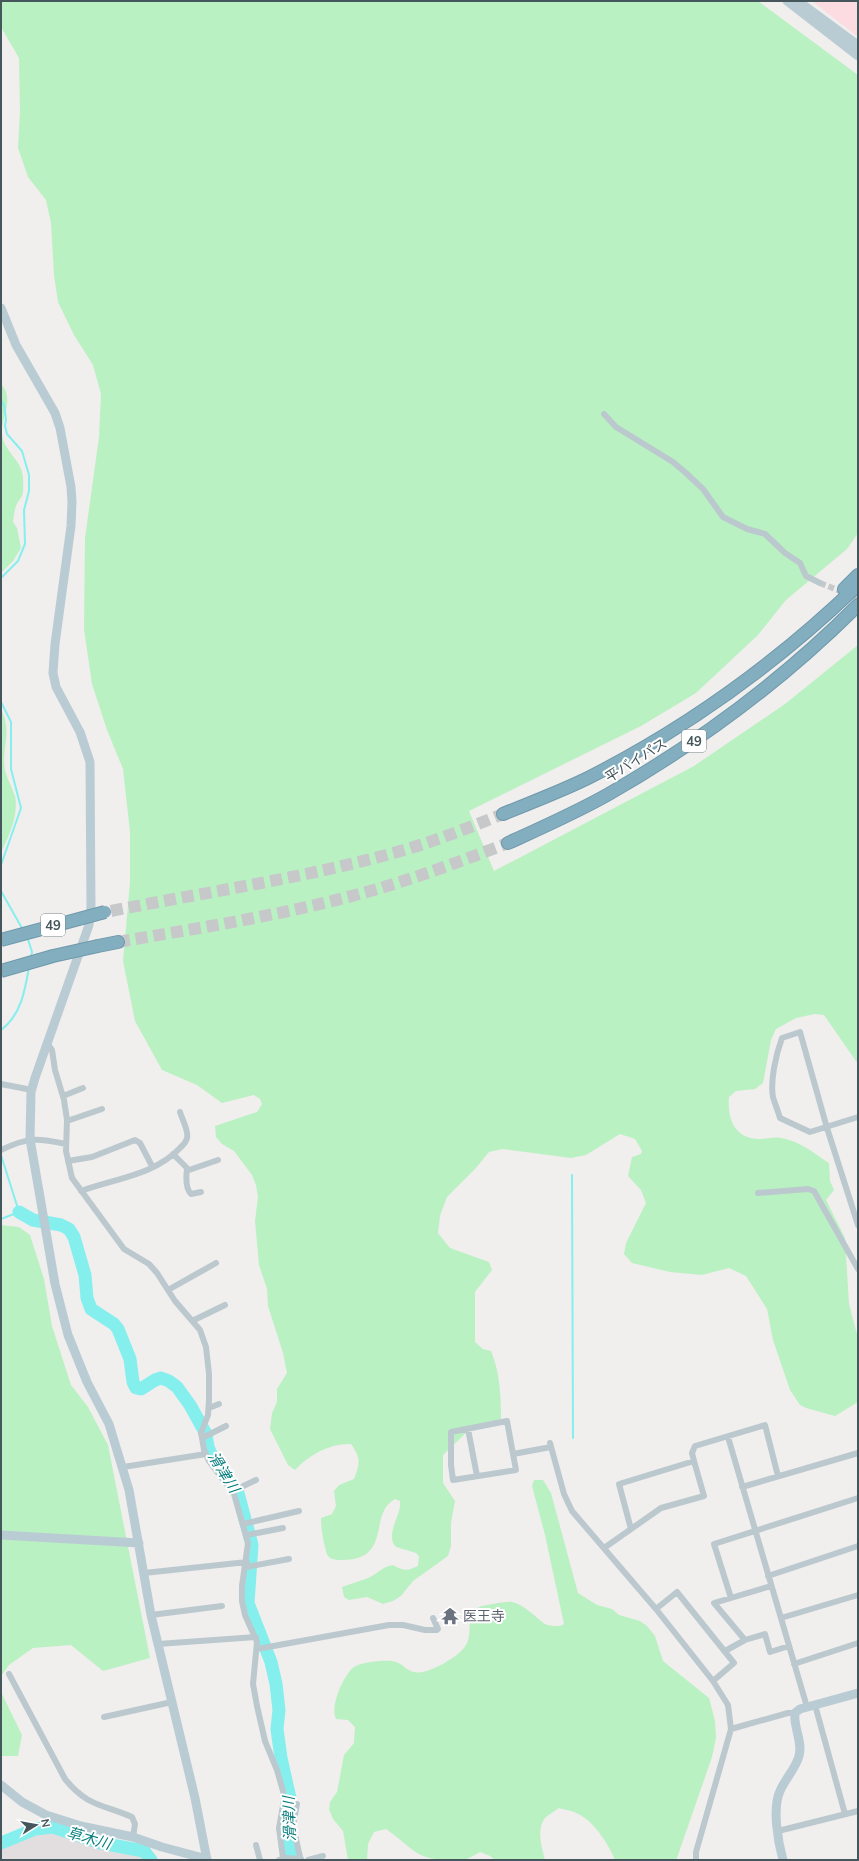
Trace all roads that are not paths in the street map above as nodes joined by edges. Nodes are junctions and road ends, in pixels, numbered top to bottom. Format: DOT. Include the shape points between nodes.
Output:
graph roads {
  1 [pos="787,1"];
  2 [pos="798,1"];
  3 [pos="858,45"];
  4 [pos="858,56"];
  5 [pos="1,308"];
  6 [pos="604,414"];
  7 [pos="858,575"];
  8 [pos="820,583"];
  9 [pos="858,585"];
  10 [pos="858,605"];
  11 [pos="858,615"];
  12 [pos="769,663"];
  13 [pos="692,742"];
  14 [pos="503,814"];
  15 [pos="508,843"];
  16 [pos="108,911"];
  17 [pos="1,940"];
  18 [pos="118,942"];
  19 [pos="1,971"];
  20 [pos="47,1043"];
  21 [pos="1,1084"];
  22 [pos="83,1088"];
  23 [pos="32,1090"];
  24 [pos="63,1096"];
  25 [pos="102,1109"];
  26 [pos="180,1112"];
  27 [pos="858,1117"];
  28 [pos="67,1121"];
  29 [pos="827,1128"];
  30 [pos="30,1140"];
  31 [pos="66,1144"];
  32 [pos="1,1150"];
  33 [pos="173,1154"];
  34 [pos="218,1160"];
  35 [pos="68,1161"];
  36 [pos="152,1166"];
  37 [pos="187,1169"];
  38 [pos="81,1191"];
  39 [pos="201,1192"];
  40 [pos="758,1193"];
  41 [pos="858,1225"];
  42 [pos="216,1262"];
  43 [pos="858,1269"];
  44 [pos="168,1290"];
  45 [pos="225,1305"];
  46 [pos="192,1321"];
  47 [pos="219,1404"];
  48 [pos="209,1408"];
  49 [pos="226,1426"];
  50 [pos="468,1429"];
  51 [pos="728,1437"];
  52 [pos="202,1438"];
  53 [pos="858,1453"];
  54 [pos="206,1454"];
  55 [pos="513,1454"];
  56 [pos="694,1461"];
  57 [pos="123,1466"];
  58 [pos="477,1476"];
  59 [pos="778,1476"];
  60 [pos="256,1480"];
  61 [pos="742,1486"];
  62 [pos="233,1491"];
  63 [pos="858,1498"];
  64 [pos="299,1511"];
  65 [pos="243,1524"];
  66 [pos="283,1528"];
  67 [pos="631,1529"];
  68 [pos="755,1531"];
  69 [pos="1,1535"];
  70 [pos="247,1535"];
  71 [pos="139,1542"];
  72 [pos="858,1546"];
  73 [pos="604,1548"];
  74 [pos="289,1559"];
  75 [pos="246,1565"];
  76 [pos="144,1573"];
  77 [pos="768,1576"];
  78 [pos="771,1586"];
  79 [pos="858,1595"];
  80 [pos="731,1598"];
  81 [pos="222,1606"];
  82 [pos="656,1609"];
  83 [pos="151,1615"];
  84 [pos="433,1618"];
  85 [pos="781,1618"];
  86 [pos="256,1637"];
  87 [pos="745,1640"];
  88 [pos="158,1644"];
  89 [pos="858,1644"];
  90 [pos="789,1646"];
  91 [pos="257,1648"];
  92 [pos="725,1651"];
  93 [pos="794,1664"];
  94 [pos="9,1674"];
  95 [pos="713,1681"];
  96 [pos="858,1693"];
  97 [pos="172,1702"];
  98 [pos="811,1706"];
  99 [pos="794,1713"];
  100 [pos="104,1717"];
  101 [pos="731,1729"];
  102 [pos="1,1785"];
  103 [pos="297,1804"];
  104 [pos="858,1811"];
  105 [pos="845,1814"];
  106 [pos="778,1831"];
  107 [pos="133,1837"];
  108 [pos="256,1845"];
  109 [pos="323,1856"];
  110 [pos="300,1858"];
  111 [pos="207,1859"];
  112 [pos="283,1859"];
  113 [pos="260,1860"];
  114 [pos="308,1860"];
  115 [pos="696,1860"];
  116 [pos="783,1860"];
  1 -- 4 [label="street"];
  2 -- 3 [label="street"];
  5 -- 20 [label="street" via="16,345 55,413 60,428 72,502 53,673 56,687 80,732 90,762 89,925"];
  6 -- 8 [label="street" via="616,428 679,467 703,490 723,517 765,534 800,563 806,576"];
  7 -- 12 [label="highway"];
  9 -- 12 [label="highway, 平バイパス / 49" via="804,635"];
  10 -- 13 [label="highway, 平バイパス / 49" via="784,674"];
  11 -- 13 [label="highway" via="779,683"];
  12 -- 14 [label="highway, 平バイパス / 49" via="703,711 623,759 563,790"];
  13 -- 15 [label="highway, 平バイパス / 49" via="605,796"];
  16 -- 17 [label="highway, 49, bridge"];
  18 -- 19 [label="highway, 49, bridge" via="53,956"];
  20 -- 23 [label="street"];
  20 -- 24 [label="street" via="52,1050"];
  21 -- 23 [label="street"];
  22 -- 24 [label="street"];
  23 -- 30 [label="street"];
  24 -- 28 [label="street"];
  25 -- 28 [label="street"];
  26 -- 33 [label="street" via="187,1139"];
  27 -- 29 [label="street"];
  28 -- 31 [label="street"];
  29 -- 29 [label="street" via="810,1132 780,1118 773,1098 773,1088 778,1050 782,1038 788,1035 800,1032"];
  29 -- 41 [label="street"];
  30 -- 31 [label="street" via="47,1139"];
  30 -- 32 [label="street"];
  30 -- 57 [label="street" via="55,1284 68,1335 87,1382 104,1414"];
  31 -- 35 [label="street"];
  33 -- 36 [label="street"];
  33 -- 37 [label="street"];
  34 -- 37 [label="street" via="191,1170"];
  35 -- 36 [label="street" via="92,1157 135,1140"];
  35 -- 38 [label="street" via="72,1178"];
  36 -- 38 [label="street" via="126,1178"];
  37 -- 39 [label="street" via="188,1190 191,1194"];
  38 -- 44 [label="street" via="124,1249 149,1264"];
  40 -- 43 [label="street" via="814,1190"];
  42 -- 44 [label="street"];
  44 -- 46 [label="street"];
  45 -- 46 [label="street"];
  46 -- 48 [label="street" via="202,1336 208,1354"];
  47 -- 48 [label="street"];
  48 -- 52 [label="street" via="201,1433"];
  49 -- 52 [label="street"];
  50 -- 55 [label="street" via="507,1421"];
  50 -- 58 [label="street"];
  50 -- 58 [label="street" via="451,1432 451,1465 454,1480"];
  51 -- 56 [label="street" via="695,1446 692,1453"];
  51 -- 59 [label="street" via="765,1425"];
  51 -- 61 [label="street"];
  52 -- 54 [label="street"];
  53 -- 59 [label="street"];
  54 -- 57 [label="street"];
  54 -- 62 [label="street"];
  55 -- 58 [label="street" via="516,1470"];
  55 -- 73 [label="street" via="551,1445 572,1511"];
  56 -- 67 [label="street" via="704,1496 661,1508"];
  56 -- 67 [label="street" via="619,1484"];
  57 -- 71 [label="street"];
  59 -- 61 [label="street"];
  60 -- 62 [label="street"];
  61 -- 68 [label="street"];
  62 -- 65 [label="street"];
  63 -- 68 [label="street"];
  64 -- 65 [label="street"];
  65 -- 70 [label="street"];
  66 -- 70 [label="street"];
  67 -- 73 [label="street"];
  68 -- 77 [label="street"];
  68 -- 80 [label="street" via="714,1544"];
  69 -- 71 [label="street"];
  70 -- 75 [label="street"];
  71 -- 76 [label="street"];
  72 -- 77 [label="street"];
  73 -- 82 [label="street"];
  74 -- 75 [label="street"];
  75 -- 76 [label="street"];
  75 -- 86 [label="street" via="242,1586 243,1610"];
  76 -- 83 [label="street"];
  77 -- 78 [label="street"];
  78 -- 80 [label="street"];
  78 -- 85 [label="street"];
  79 -- 85 [label="street"];
  80 -- 87 [label="street" via="714,1603"];
  81 -- 83 [label="street"];
  82 -- 92 [label="street" via="677,1592"];
  82 -- 95 [label="street"];
  83 -- 88 [label="street"];
  84 -- 91 [label="street" via="437,1630 425,1630 403,1624 389,1625"];
  85 -- 90 [label="street"];
  86 -- 88 [label="street"];
  86 -- 91 [label="street"];
  87 -- 90 [label="street" via="765,1634 770,1652"];
  87 -- 92 [label="street"];
  88 -- 97 [label="street"];
  89 -- 93 [label="street"];
  90 -- 93 [label="street"];
  91 -- 112 [label="street" via="253,1684 265,1741 283,1791 279,1828"];
  92 -- 95 [label="street" via="734,1663"];
  93 -- 98 [label="street"];
  94 -- 107 [label="street" via="65,1779 84,1798 102,1808 132,1817"];
  95 -- 101 [label="street" via="728,1705"];
  96 -- 98 [label="street"];
  97 -- 100 [label="street"];
  97 -- 111 [label="street"];
  98 -- 99 [label="street"];
  98 -- 105 [label="street"];
  99 -- 101 [label="street"];
  99 -- 106 [label="street" via="799,1738 799,1756 779,1792 776,1821"];
  101 -- 115 [label="street" via="696,1852"];
  102 -- 107 [label="street" via="22,1802 46,1815 81,1826"];
  103 -- 110 [label="street" via="293,1826"];
  104 -- 105 [label="street"];
  105 -- 106 [label="street"];
  106 -- 116 [label="street"];
  107 -- 111 [label="street"];
  108 -- 113 [label="street"];
  109 -- 114 [label="street"];
  110 -- 112 [label="street"];
}
